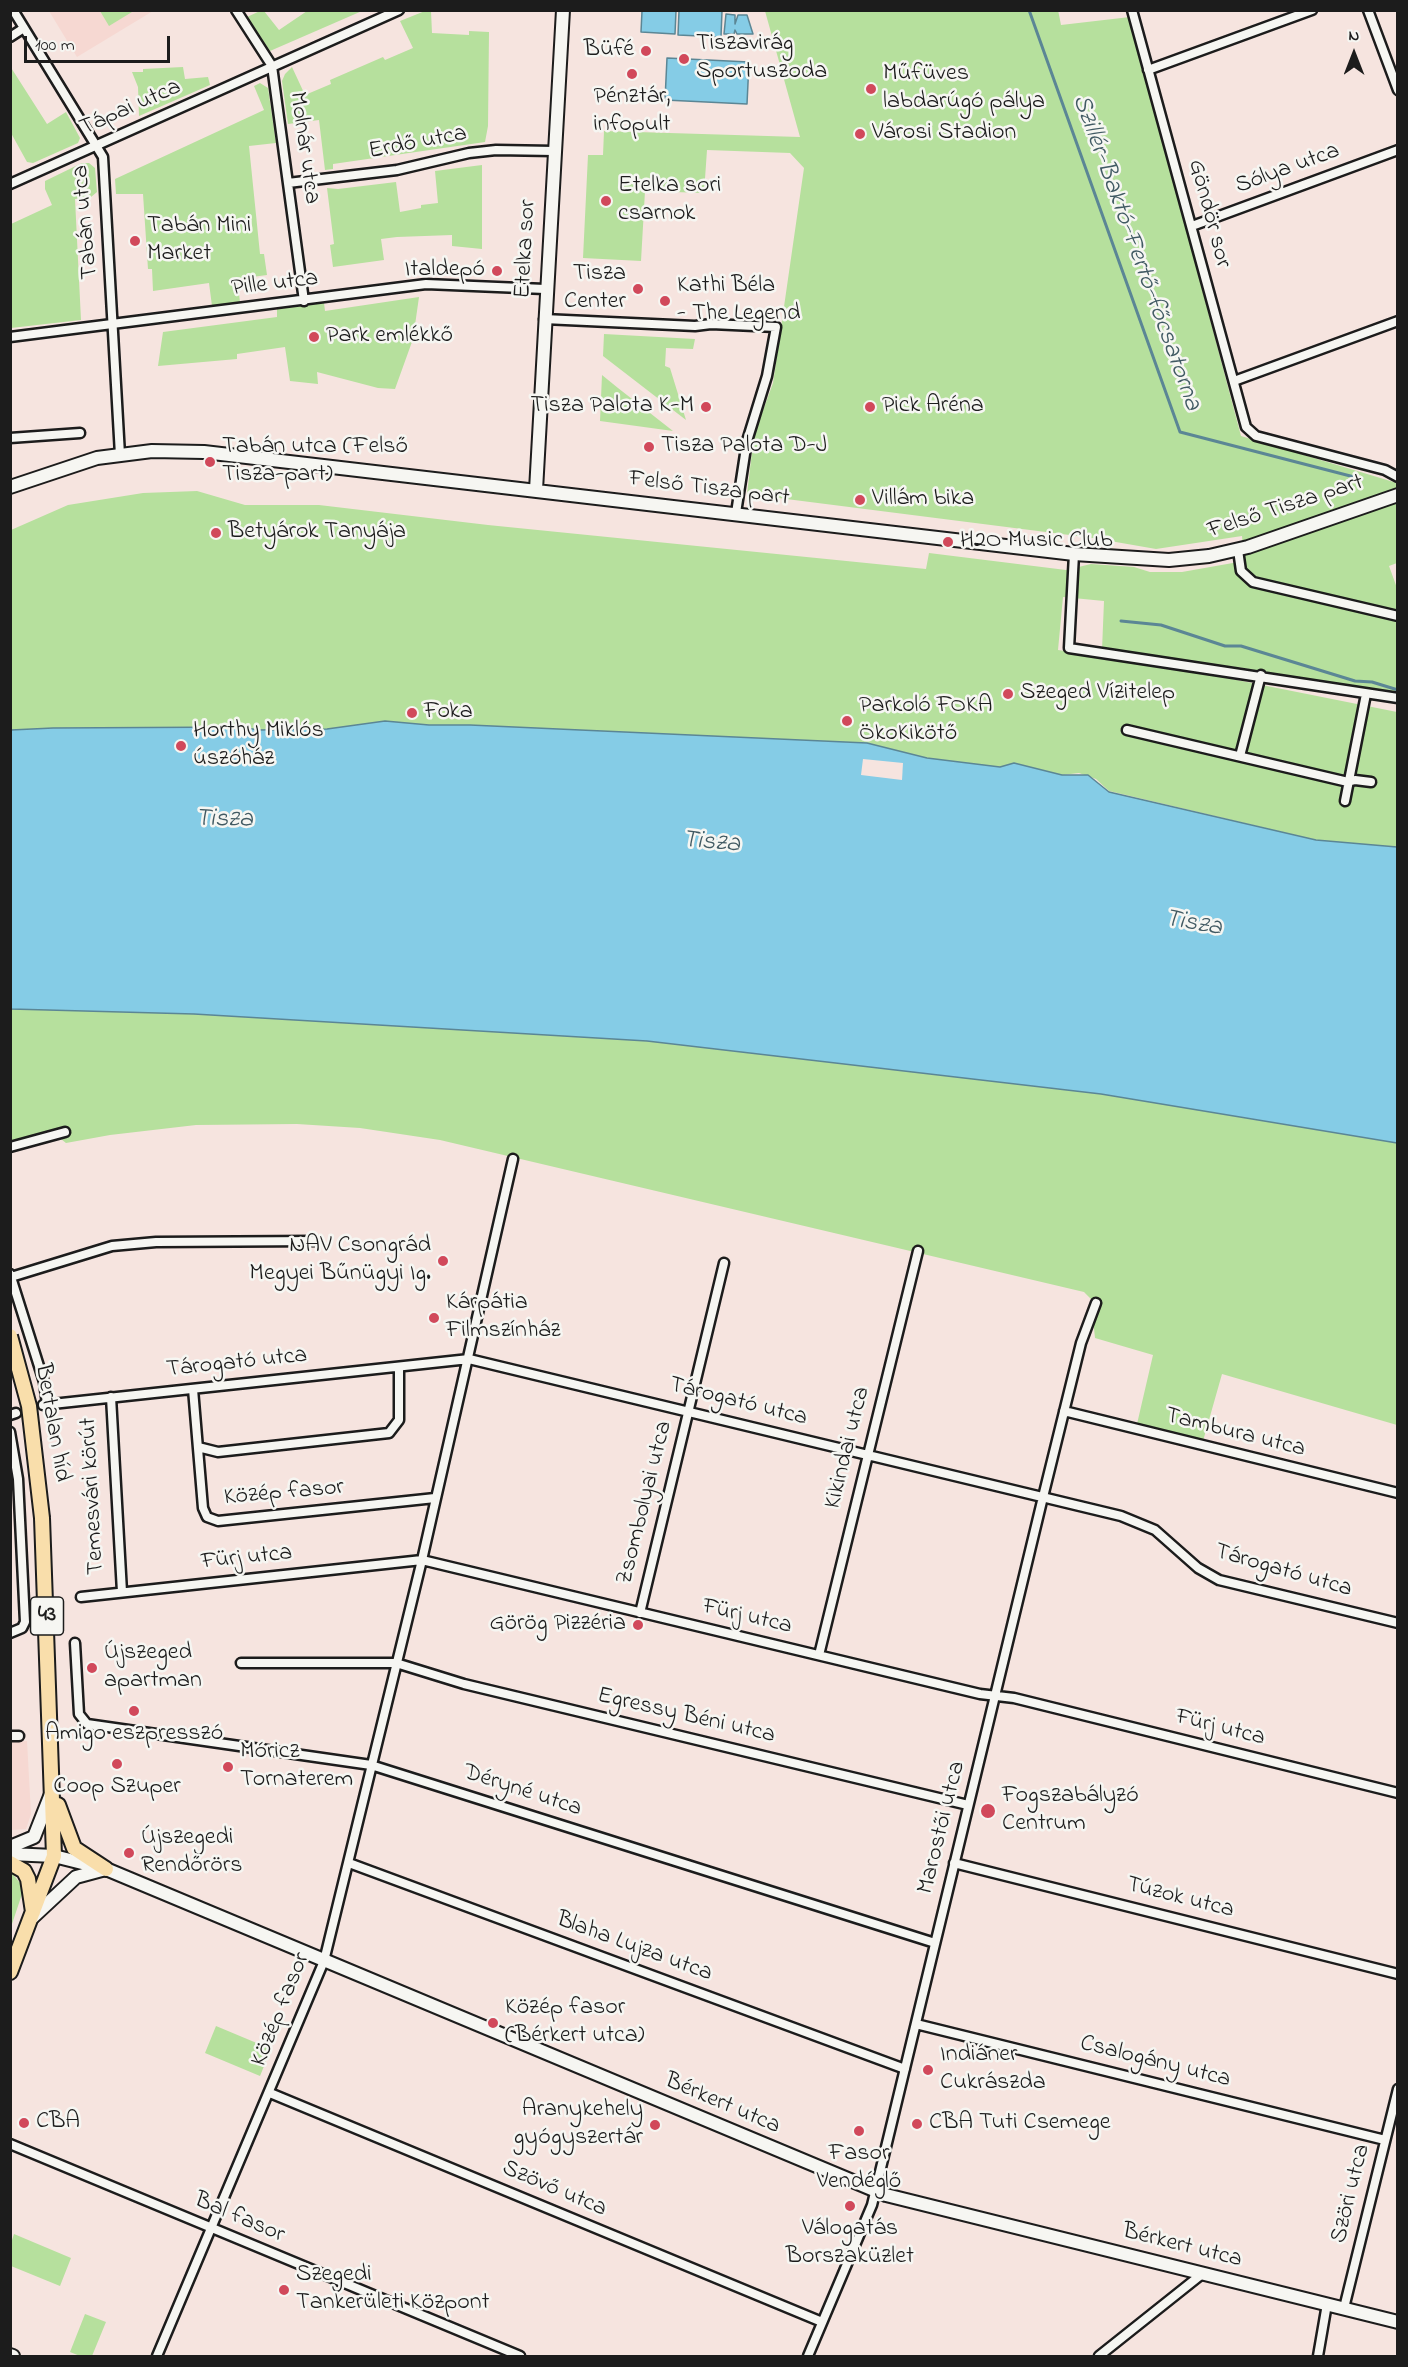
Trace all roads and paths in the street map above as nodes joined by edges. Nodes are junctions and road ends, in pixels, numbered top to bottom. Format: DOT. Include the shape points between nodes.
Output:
graph roads {
  1 [pos="13,10"];
  2 [pos="236,10"];
  3 [pos="399,10"];
  4 [pos="563,10"];
  5 [pos="1132,10"];
  6 [pos="1312,10"];
  7 [pos="1368,10"];
  8 [pos="378,15"];
  9 [pos="24,28"];
  10 [pos="10,37"];
  11 [pos="272,66"];
  12 [pos="1148,70"];
  13 [pos="1398,90"];
  14 [pos="97,146"];
  15 [pos="1398,150"];
  16 [pos="554,151"];
  17 [pos="288,183"];
  18 [pos="10,184"];
  19 [pos="1191,226"];
  20 [pos="545,289"];
  21 [pos="304,301"];
  22 [pos="544,319"];
  23 [pos="1398,321"];
  24 [pos="115,325"];
  25 [pos="10,337"];
  26 [pos="1233,381"];
  27 [pos="80,434"];
  28 [pos="10,438"];
  29 [pos="120,454"];
  30 [pos="1398,477"];
  31 [pos="10,487"];
  32 [pos="536,490"];
  33 [pos="1398,495"];
  34 [pos="736,513"];
  35 [pos="1238,550"];
  36 [pos="1074,554"];
  37 [pos="1398,618"];
  38 [pos="1261,675"];
  39 [pos="1366,694"];
  40 [pos="1398,698"];
  41 [pos="1127,730"];
  42 [pos="1240,756"];
  43 [pos="1348,782"];
  44 [pos="1371,782"];
  45 [pos="1345,801"];
  46 [pos="65,1132"];
  47 [pos="10,1147"];
  48 [pos="513,1159"];
  49 [pos="316,1241"];
  50 [pos="918,1251"];
  51 [pos="724,1263"];
  52 [pos="11,1276"];
  53 [pos="1096,1303"];
  54 [pos="10,1336"];
  55 [pos="469,1359"];
  56 [pos="399,1367"];
  57 [pos="193,1389"];
  58 [pos="111,1397"];
  59 [pos="45,1405"];
  60 [pos="689,1411"];
  61 [pos="1064,1411"];
  62 [pos="10,1432"];
  63 [pos="198,1447"];
  64 [pos="868,1455"];
  65 [pos="1398,1493"];
  66 [pos="1043,1497"];
  67 [pos="435,1498"];
  68 [pos="422,1560"];
  69 [pos="122,1592"];
  70 [pos="81,1597"];
  71 [pos="640,1612"];
  72 [pos="1398,1623"];
  73 [pos="10,1633"];
  74 [pos="75,1643"];
  75 [pos="819,1655"];
  76 [pos="241,1663"];
  77 [pos="396,1663"];
  78 [pos="996,1697"];
  79 [pos="371,1765"];
  80 [pos="53,1790"];
  81 [pos="1398,1793"];
  82 [pos="968,1805"];
  83 [pos="10,1847"];
  84 [pos="10,1854"];
  85 [pos="54,1856"];
  86 [pos="10,1863"];
  87 [pos="349,1863"];
  88 [pos="954,1863"];
  89 [pos="106,1869"];
  90 [pos="33,1917"];
  91 [pos="935,1943"];
  92 [pos="324,1961"];
  93 [pos="10,1972"];
  94 [pos="1398,1974"];
  95 [pos="916,2024"];
  96 [pos="905,2069"];
  97 [pos="1398,2089"];
  98 [pos="270,2093"];
  99 [pos="1385,2140"];
  100 [pos="10,2144"];
  101 [pos="875,2191"];
  102 [pos="212,2228"];
  103 [pos="1202,2274"];
  104 [pos="1327,2304"];
  105 [pos="1344,2308"];
  106 [pos="822,2322"];
  107 [pos="1398,2322"];
  108 [pos="158,2356"];
  109 [pos="520,2356"];
  110 [pos="808,2356"];
  111 [pos="1099,2356"];
  112 [pos="1318,2356"];
  1 -- 9 [label="street, Tabán utca"];
  2 -- 11 [label="street, Molnár utca"];
  3 -- 8 [label="street, Tápai utca"];
  4 -- 16 [label="street, Etelka sor"];
  5 -- 12 [label="street, Göndör sor"];
  6 -- 12 [label="street"];
  7 -- 13 [label="street"];
  8 -- 11 [label="street, Tápai utca"];
  9 -- 10 [label="street"];
  9 -- 14 [label="street, Tabán utca"];
  11 -- 14 [label="street, Tápai utca"];
  11 -- 17 [label="street, Molnár utca"];
  12 -- 19 [label="street, Göndör sor"];
  14 -- 18 [label="street, Tápai utca"];
  14 -- 24 [label="street, Tabán utca" via="105,168"];
  15 -- 19 [label="street, Sólya utca"];
  16 -- 17 [label="street, Erdő utca" via="470,153 397,170"];
  16 -- 20 [label="street, Etelka sor"];
  17 -- 21 [label="street, Molnár utca"];
  19 -- 26 [label="street, Göndör sor"];
  20 -- 21 [label="street, Pille utca" via="426,284"];
  20 -- 22 [label="street, Etelka sor"];
  21 -- 24 [label="street, Pille utca"];
  22 -- 32 [label="street, Etelka sor"];
  22 -- 34 [label="street" via="776,327 767,375 747,441"];
  23 -- 26 [label="street"];
  24 -- 25 [label="street, Pille utca"];
  24 -- 29 [label="street, Tabán utca"];
  26 -- 30 [label="street, Göndör sor" via="1246,427 1256,436 1385,470"];
  27 -- 28 [label="street"];
  29 -- 31 [label="street, Felső Tisza part" via="70,465"];
  29 -- 32 [label="street, Felső Tisza part" via="172,450 237,455"];
  32 -- 34 [label="street, Felső Tisza part"];
  33 -- 35 [label="street, Felső Tisza part"];
  34 -- 36 [label="street, Felső Tisza part"];
  35 -- 36 [label="street, Felső Tisza part" via="1168,560"];
  35 -- 37 [label="street" via="1241,571 1253,582"];
  36 -- 38 [label="street" via="1070,648"];
  38 -- 39 [label="street"];
  38 -- 42 [label="street"];
  39 -- 40 [label="street"];
  39 -- 43 [label="street"];
  41 -- 42 [label="street"];
  42 -- 43 [label="street"];
  43 -- 44 [label="street"];
  43 -- 45 [label="street"];
  46 -- 47 [label="street"];
  48 -- 55 [label="street, Közép fasor"];
  49 -- 52 [label="street" via="112,1246"];
  50 -- 64 [label="street, Kikindai utca"];
  51 -- 60 [label="street, Zsombolyai utca"];
  52 -- 59 [label="street, Temesvári körút" via="44,1382"];
  53 -- 61 [label="street, Marostői utca"];
  54 -- 80 [label="main road, Bertalan híd / 43, bridge" via="29,1406 42,1518"];
  55 -- 56 [label="street, Tárogató utca"];
  55 -- 60 [label="street, Tárogató utca"];
  55 -- 67 [label="street, Közép fasor"];
  56 -- 57 [label="street, Tárogató utca"];
  56 -- 63 [label="street, Közép fasor" via="399,1420 389,1433 218,1452"];
  57 -- 58 [label="street, Tárogató utca"];
  57 -- 63 [label="street, Közép fasor"];
  58 -- 59 [label="street, Tárogató utca"];
  58 -- 69 [label="street, Temesvári körút"];
  60 -- 64 [label="street, Tárogató utca"];
  60 -- 71 [label="street, Zsombolyai utca"];
  61 -- 65 [label="street, Tambura utca"];
  61 -- 66 [label="street, Marostői utca"];
  62 -- 73 [label="street" via="18,1479 25,1622 22,1628"];
  63 -- 67 [label="street, Közép fasor" via="204,1509 207,1517 218,1521"];
  64 -- 66 [label="street, Tárogató utca"];
  64 -- 75 [label="street, Kikindai utca"];
  66 -- 72 [label="street, Tárogató utca" via="1139,1522 1155,1530 1198,1568 1220,1580"];
  66 -- 78 [label="street, Marostői utca"];
  67 -- 68 [label="street, Közép fasor"];
  68 -- 69 [label="street, Fürj utca"];
  68 -- 71 [label="street, Fürj utca"];
  68 -- 77 [label="street, Közép fasor"];
  69 -- 70 [label="street, Fürj utca"];
  71 -- 75 [label="street, Fürj utca"];
  74 -- 79 [label="street, Déryné utca" via="79,1714 87,1724"];
  75 -- 78 [label="street, Fürj utca"];
  76 -- 77 [label="street"];
  77 -- 79 [label="street, Közép fasor"];
  77 -- 82 [label="street, Egressy Béni utca" via="454,1681"];
  78 -- 81 [label="street, Fürj utca" via="1014,1698"];
  78 -- 82 [label="street, Marostői utca"];
  79 -- 87 [label="street, Közép fasor"];
  79 -- 91 [label="street, Déryné utca"];
  80 -- 83 [label="street" via="34,1837"];
  80 -- 85 [label="main road, 43"];
  80 -- 89 [label="main road" via="70,1843"];
  82 -- 88 [label="street, Marostői utca"];
  84 -- 85 [label="street, Bérkert utca"];
  85 -- 89 [label="street, Bérkert utca"];
  85 -- 90 [label="main road, 43"];
  86 -- 90 [label="main road" via="24,1871 28,1879"];
  87 -- 92 [label="street, Közép fasor"];
  87 -- 96 [label="street, Blaha Lujza utca"];
  88 -- 91 [label="street, Marostői utca"];
  88 -- 94 [label="street, Túzok utca"];
  89 -- 90 [label="street" via="76,1877"];
  89 -- 92 [label="street, Bérkert utca"];
  90 -- 93 [label="main road, 43"];
  91 -- 95 [label="street, Marostői utca"];
  92 -- 98 [label="street, Közép fasor"];
  92 -- 101 [label="street, Bérkert utca"];
  95 -- 96 [label="street, Marostői utca"];
  95 -- 99 [label="street, Csalogány utca"];
  96 -- 101 [label="street, Marostői utca"];
  97 -- 99 [label="street, Szöri utca"];
  98 -- 102 [label="street, Közép fasor"];
  98 -- 106 [label="street, Szövő utca"];
  99 -- 105 [label="street, Szöri utca"];
  100 -- 102 [label="street, Bal fasor"];
  101 -- 103 [label="street, Bérkert utca"];
  101 -- 106 [label="street, Marostői utca"];
  102 -- 108 [label="street, Közép fasor"];
  102 -- 109 [label="street, Bal fasor"];
  103 -- 104 [label="street, Bérkert utca"];
  103 -- 111 [label="street"];
  104 -- 105 [label="street, Bérkert utca"];
  104 -- 112 [label="street"];
  105 -- 107 [label="street, Bérkert utca"];
  106 -- 110 [label="street, Marostői utca"];
}
